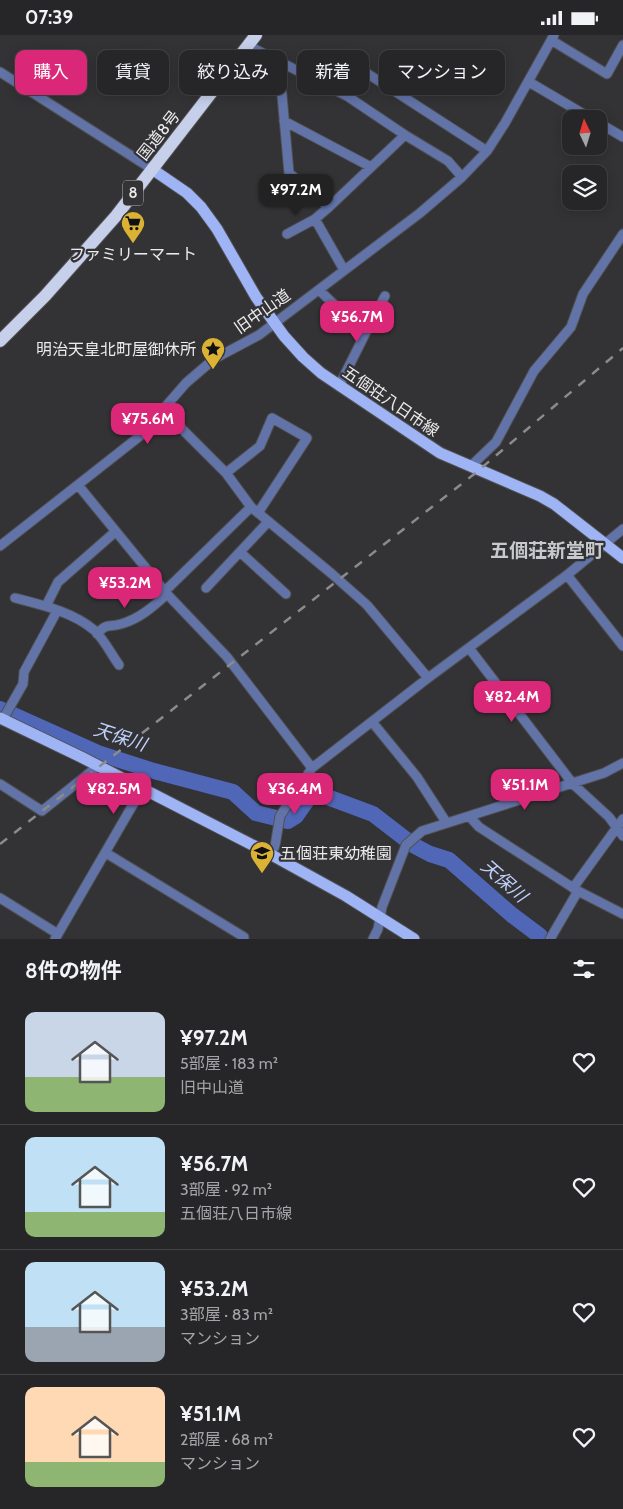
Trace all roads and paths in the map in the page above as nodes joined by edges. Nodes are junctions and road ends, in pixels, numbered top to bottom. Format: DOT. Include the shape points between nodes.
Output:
graph roads {
  1 [pos="256,35"];
  2 [pos="552,38"];
  3 [pos="623,45"];
  4 [pos="249,46"];
  5 [pos="256,50"];
  6 [pos="619,60"];
  7 [pos="287,66"];
  8 [pos="0,72"];
  9 [pos="369,76"];
  10 [pos="529,82"];
  11 [pos="282,95"];
  12 [pos="577,110"];
  13 [pos="284,121"];
  14 [pos="608,128"];
  15 [pos="404,135"];
  16 [pos="623,137"];
  17 [pos="486,151"];
  18 [pos="371,167"];
  19 [pos="152,169"];
  20 [pos="462,177"];
  21 [pos="329,207"];
  22 [pos="316,219"];
  23 [pos="287,233"];
  24 [pos="623,234"];
  25 [pos="344,269"];
  26 [pos="319,289"];
  27 [pos="386,296"];
  28 [pos="274,322"];
  29 [pos="365,334"];
  30 [pos="0,341"];
  31 [pos="339,386"];
  32 [pos="166,408"];
  33 [pos="471,466"];
  34 [pos="226,473"];
  35 [pos="78,485"];
  36 [pos="255,510"];
  37 [pos="268,522"];
  38 [pos="623,529"];
  39 [pos="115,531"];
  40 [pos="0,532"];
  41 [pos="3,543"];
  42 [pos="606,545"];
  43 [pos="240,552"];
  44 [pos="623,558"];
  45 [pos="567,575"];
  46 [pos="206,588"];
  47 [pos="166,593"];
  48 [pos="286,594"];
  49 [pos="16,598"];
  50 [pos="46,606"];
  51 [pos="57,611"];
  52 [pos="96,634"];
  53 [pos="469,647"];
  54 [pos="623,647"];
  55 [pos="119,665"];
  56 [pos="428,678"];
  57 [pos="1,719"];
  58 [pos="372,723"];
  59 [pos="623,763"];
  60 [pos="98,766"];
  61 [pos="312,769"];
  62 [pos="0,784"];
  63 [pos="573,784"];
  64 [pos="142,789"];
  65 [pos="470,817"];
  66 [pos="623,819"];
  67 [pos="446,822"];
  68 [pos="616,828"];
  69 [pos="623,836"];
  70 [pos="106,853"];
  71 [pos="270,854"];
  72 [pos="576,889"];
  73 [pos="0,898"];
  74 [pos="623,914"];
  75 [pos="380,918"];
  76 [pos="57,937"];
  77 [pos="244,939"];
  78 [pos="373,939"];
  79 [pos="414,939"];
  80 [pos="550,939"];
  1 -- 4 [label="highway, 国道8号 / 8"];
  2 -- 6 [label="street" via="607,74"];
  2 -- 10 [label="street, 旧中山道"];
  3 -- 6 [label="street"];
  4 -- 5 [label="street"];
  4 -- 19 [label="highway, 国道8号 / 8"];
  7 -- 15 [label="street" via="347,96"];
  8 -- 19 [label="street"];
  9 -- 17 [label="street"];
  10 -- 12 [label="street"];
  10 -- 17 [label="street, 旧中山道"];
  11 -- 13 [label="street"];
  13 -- 18 [label="street"];
  13 -- 21 [label="street" via="289,173"];
  14 -- 16 [label="street"];
  15 -- 18 [label="street"];
  15 -- 20 [label="street" via="448,161"];
  17 -- 20 [label="street, 旧中山道"];
  18 -- 21 [label="street"];
  19 -- 28 [label="main road, 五個荘八日市線" via="201,207"];
  19 -- 30 [label="highway, 国道8号 / 8" via="116,216"];
  20 -- 25 [label="street, 旧中山道" via="420,213"];
  21 -- 22 [label="street"];
  22 -- 23 [label="street"];
  22 -- 25 [label="street"];
  24 -- 33 [label="street" via="583,294 571,327 534,371 496,442"];
  25 -- 26 [label="street, 旧中山道"];
  26 -- 28 [label="street, 旧中山道"];
  26 -- 29 [label="street"];
  27 -- 29 [label="street"];
  28 -- 31 [label="main road, 五個荘八日市線" via="303,357"];
  28 -- 32 [label="street, 旧中山道" via="259,335 214,359 186,383"];
  29 -- 31 [label="street"];
  31 -- 33 [label="main road, 五個荘八日市線" via="440,453"];
  32 -- 34 [label="street" via="175,423"];
  32 -- 35 [label="street, 旧中山道" via="140,436"];
  33 -- 42 [label="main road, 五個荘八日市線" via="554,504"];
  34 -- 36 [label="street"];
  34 -- 36 [label="street" via="260,446 272,418 307,438"];
  35 -- 39 [label="street"];
  35 -- 41 [label="street, 旧中山道"];
  36 -- 37 [label="street"];
  36 -- 47 [label="street"];
  37 -- 43 [label="street"];
  37 -- 56 [label="street" via="367,605"];
  38 -- 42 [label="street"];
  39 -- 47 [label="street"];
  39 -- 50 [label="street" via="58,582"];
  40 -- 41 [label="street"];
  42 -- 44 [label="main road, 五個荘八日市線"];
  42 -- 45 [label="street"];
  43 -- 46 [label="street"];
  43 -- 48 [label="street"];
  45 -- 53 [label="street"];
  45 -- 54 [label="street"];
  47 -- 52 [label="street" via="148,611 121,624 104,626"];
  47 -- 61 [label="street" via="227,657"];
  49 -- 50 [label="street"];
  50 -- 51 [label="street"];
  51 -- 52 [label="street" via="69,615"];
  51 -- 57 [label="street" via="24,672 23,683"];
  52 -- 55 [label="street"];
  53 -- 56 [label="street"];
  53 -- 63 [label="street"];
  56 -- 58 [label="street"];
  57 -- 60 [label="main road"];
  58 -- 61 [label="street"];
  58 -- 67 [label="street" via="417,777"];
  59 -- 63 [label="street"];
  60 -- 62 [label="street" via="42,811"];
  60 -- 64 [label="main road"];
  61 -- 71 [label="street" via="280,816 275,846"];
  63 -- 65 [label="street"];
  63 -- 68 [label="street" via="609,817"];
  64 -- 70 [label="street"];
  64 -- 71 [label="main road"];
  65 -- 67 [label="street"];
  65 -- 72 [label="street" via="479,827"];
  66 -- 68 [label="street"];
  67 -- 75 [label="street" via="422,831 406,845"];
  68 -- 69 [label="street"];
  68 -- 72 [label="street"];
  70 -- 76 [label="street"];
  70 -- 77 [label="street"];
  71 -- 75 [label="main road"];
  72 -- 74 [label="street"];
  72 -- 80 [label="street"];
  73 -- 76 [label="street"];
  75 -- 78 [label="street"];
  75 -- 79 [label="main road"];
}
